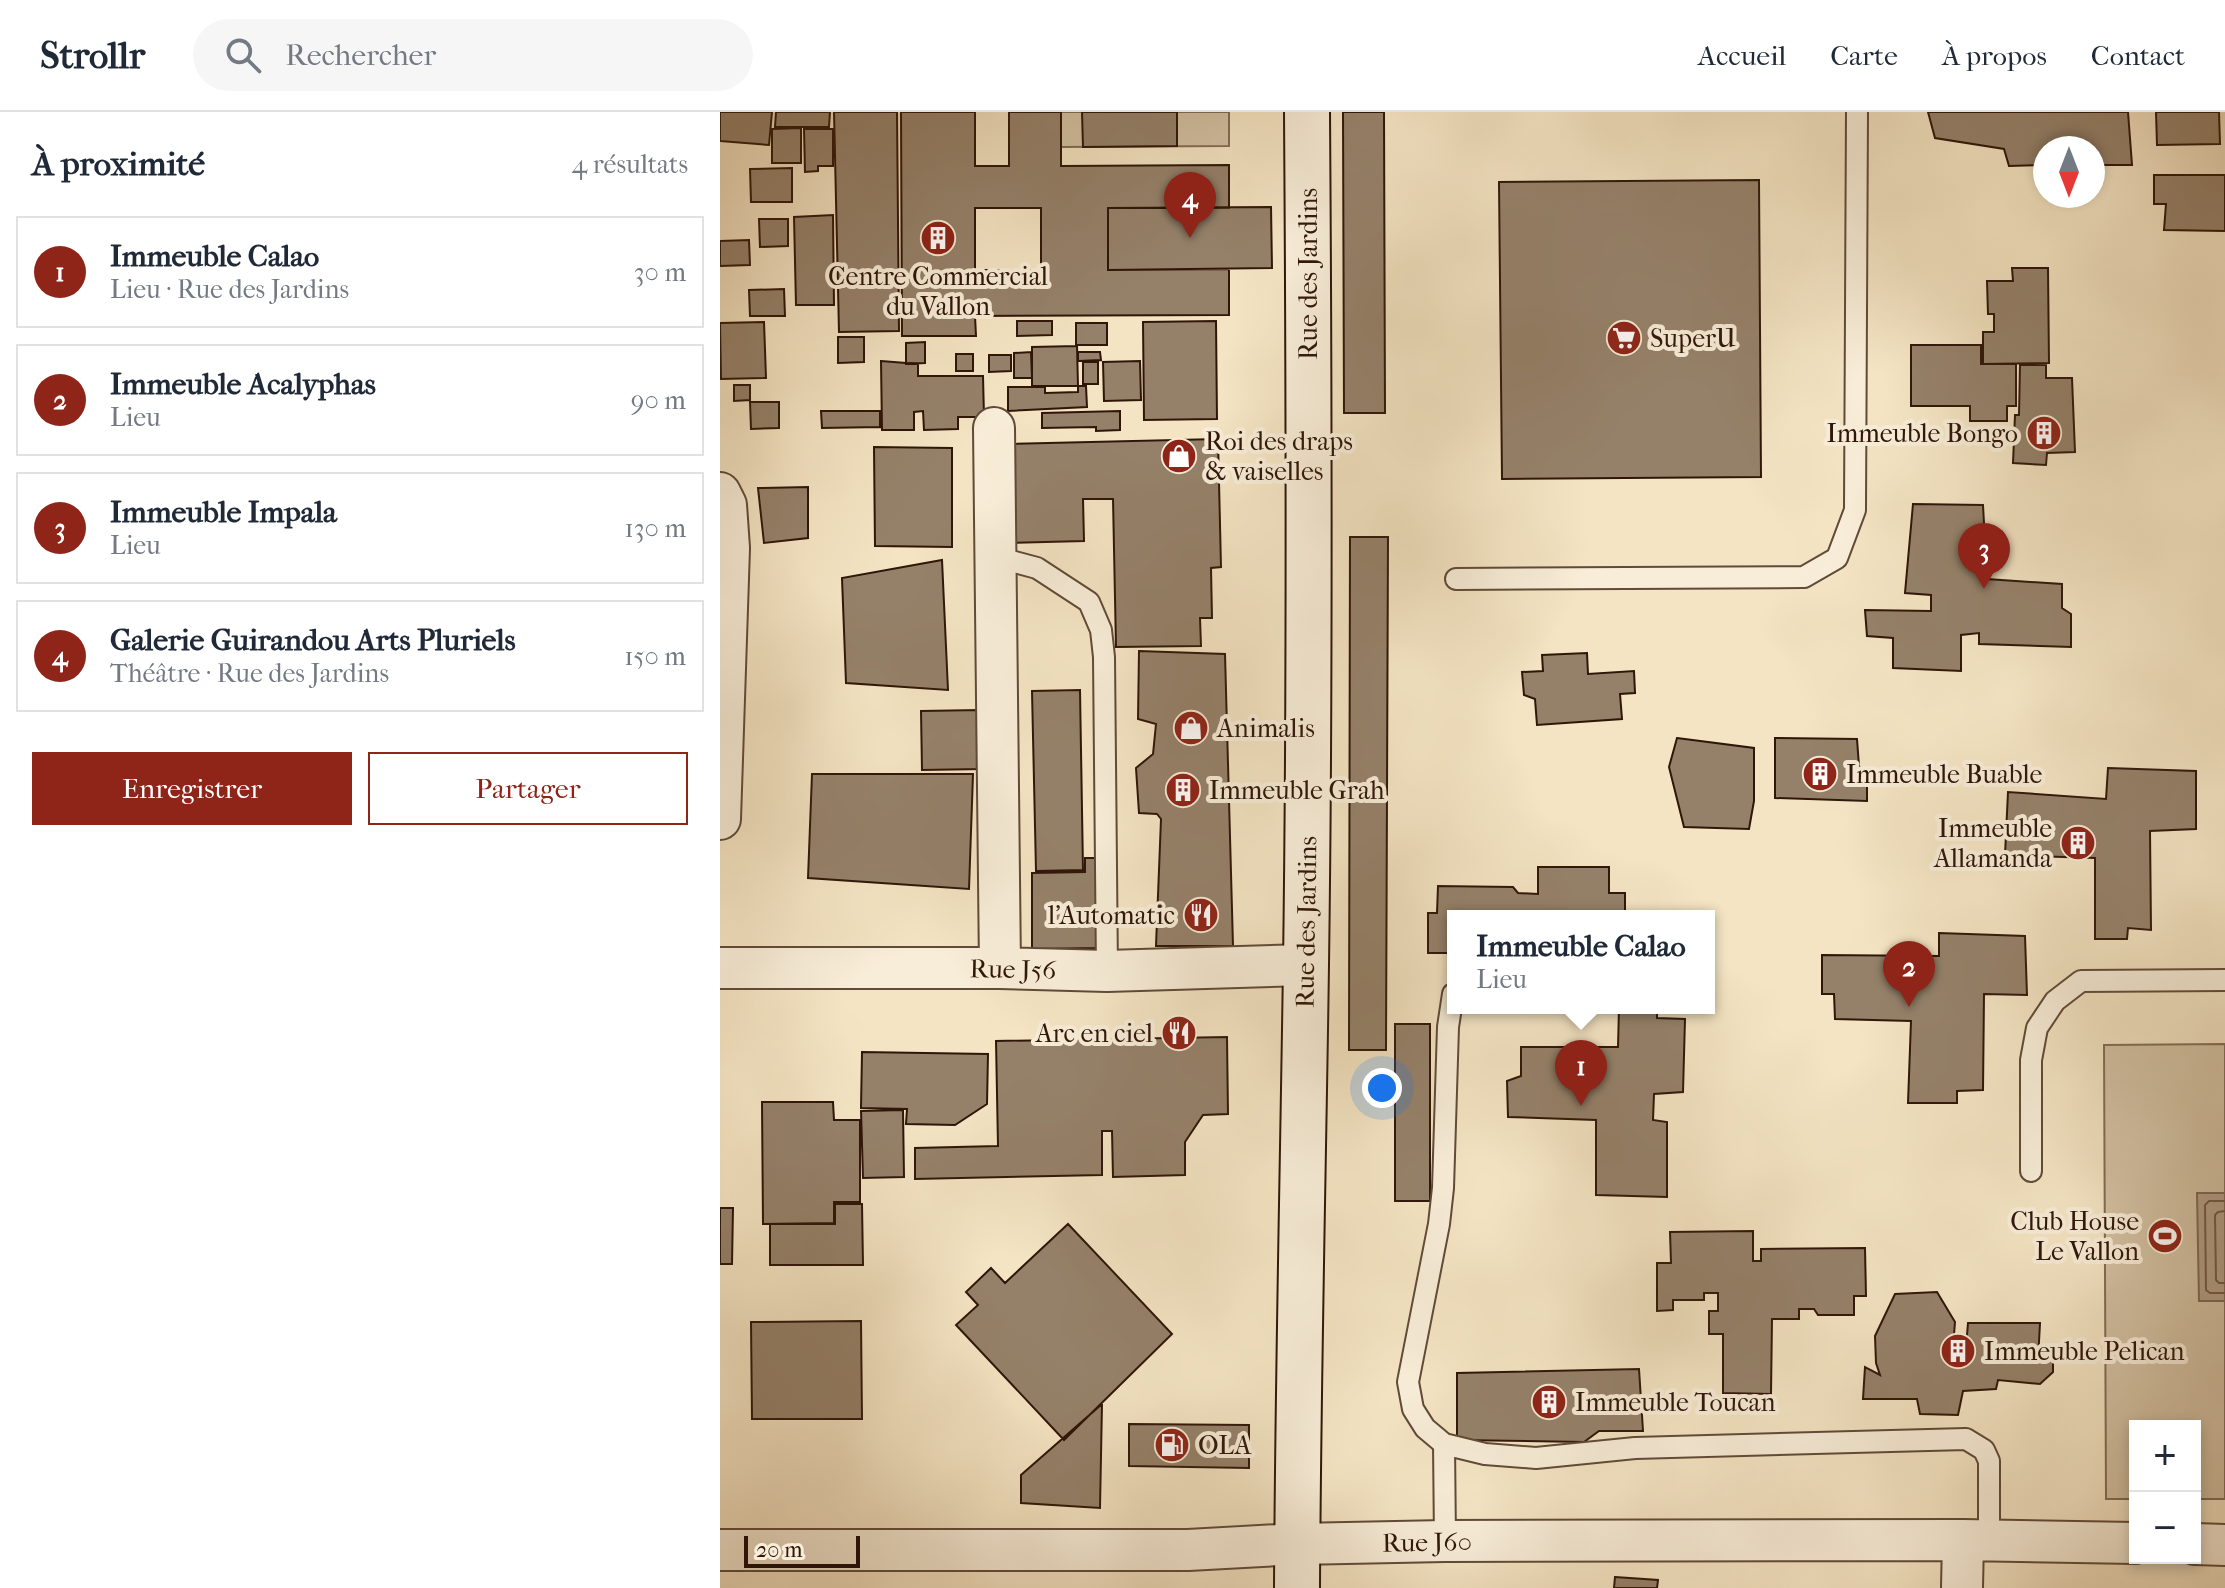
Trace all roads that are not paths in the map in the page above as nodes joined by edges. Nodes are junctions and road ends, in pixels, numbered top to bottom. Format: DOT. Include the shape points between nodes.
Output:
graph roads {
  1 [pos="1307,112"];
  2 [pos="1857,112"];
  3 [pos="994,428"];
  4 [pos="720,493"];
  5 [pos="996,557"];
  6 [pos="1456,579"];
  7 [pos="720,819"];
  8 [pos="1306,965"];
  9 [pos="720,968"];
  10 [pos="1000,968"];
  11 [pos="1107,971"];
  12 [pos="2225,980"];
  13 [pos="1450,1014"];
  14 [pos="2031,1171"];
  15 [pos="1444,1444"];
  16 [pos="1976,1540"];
  17 [pos="1445,1541"];
  18 [pos="2129,1543"];
  19 [pos="1297,1544"];
  20 [pos="2201,1544"];
  21 [pos="2225,1545"];
  22 [pos="720,1550"];
  23 [pos="1297,1588"];
  24 [pos="1962,1588"];
  1 -- 8 [label="main road, Rue des Jardins"];
  2 -- 6 [label="lane" via="1855,510 1837,558 1804,577"];
  3 -- 5 [label="street"];
  4 -- 7 [label="street" via="729,548"];
  5 -- 10 [label="street"];
  5 -- 11 [label="lane" via="1037,568 1089,602 1101,630"];
  8 -- 11 [label="street, Rue J56"];
  8 -- 19 [label="main road, Rue des Jardins"];
  9 -- 10 [label="street, Rue J56"];
  10 -- 11 [label="street, Rue J56"];
  12 -- 14 [label="lane" via="2081,981 2055,1001 2037,1028 2031,1060"];
  13 -- 15 [label="lane" via="1439,1224 1408,1382 1413,1409"];
  15 -- 16 [label="lane" via="1536,1458 1635,1448 1966,1439 1984,1450 1989,1461"];
  15 -- 17 [label="lane"];
  16 -- 17 [label="street, Rue J60"];
  16 -- 18 [label="street, Rue J60"];
  16 -- 24 [label="street"];
  17 -- 19 [label="street, Rue J60"];
  19 -- 22 [label="street, Rue J60" via="1188,1550"];
  19 -- 23 [label="main road, Rue des Jardins"];
  20 -- 21 [label="street"];
}
